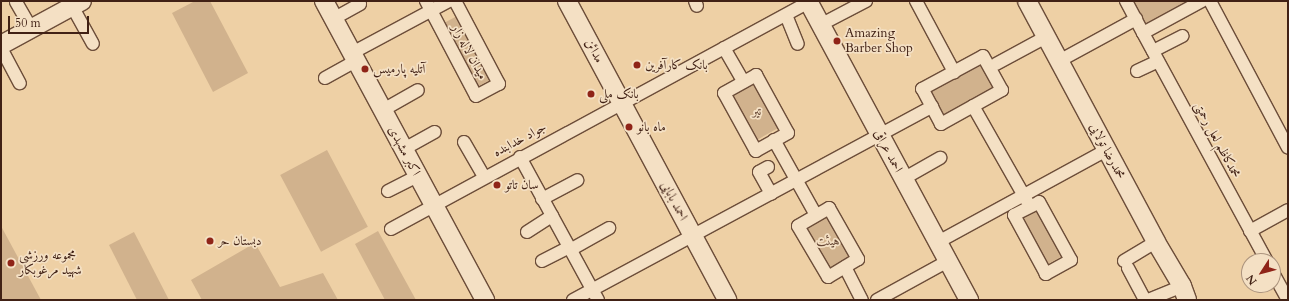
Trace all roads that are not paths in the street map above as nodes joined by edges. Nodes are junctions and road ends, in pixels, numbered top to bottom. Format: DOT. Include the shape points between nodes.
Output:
graph roads {
  1 [pos="324,1"];
  2 [pos="450,1"];
  3 [pos="455,1"];
  4 [pos="567,1"];
  5 [pos="866,1"];
  6 [pos="916,1"];
  7 [pos="1027,1"];
  8 [pos="1126,1"];
  9 [pos="1202,1"];
  10 [pos="1210,1"];
  11 [pos="16,2"];
  12 [pos="808,2"];
  13 [pos="77,4"];
  14 [pos="360,4"];
  15 [pos="429,6"];
  16 [pos="786,15"];
  17 [pos="333,19"];
  18 [pos="1136,19"];
  19 [pos="820,25"];
  20 [pos="31,28"];
  21 [pos="1143,33"];
  22 [pos="1182,36"];
  23 [pos="1046,37"];
  24 [pos="92,44"];
  25 [pos="798,44"];
  26 [pos="1,45"];
  27 [pos="1,48"];
  28 [pos="724,48"];
  29 [pos="1156,56"];
  30 [pos="354,57"];
  31 [pos="1059,61"];
  32 [pos="996,64"];
  33 [pos="1137,71"];
  34 [pos="954,72"];
  35 [pos="325,78"];
  36 [pos="744,82"];
  37 [pos="20,83"];
  38 [pos="418,90"];
  39 [pos="621,102"];
  40 [pos="973,106"];
  41 [pos="932,107"];
  42 [pos="383,110"];
  43 [pos="435,132"];
  44 [pos="880,135"];
  45 [pos="774,140"];
  46 [pos="464,142"];
  47 [pos="1288,148"];
  48 [pos="404,149"];
  49 [pos="1106,150"];
  50 [pos="520,157"];
  51 [pos="940,158"];
  52 [pos="768,167"];
  53 [pos="418,176"];
  54 [pos="484,176"];
  55 [pos="903,178"];
  56 [pos="577,180"];
  57 [pos="795,181"];
  58 [pos="388,191"];
  59 [pos="770,194"];
  60 [pos="1023,195"];
  61 [pos="542,199"];
  62 [pos="433,204"];
  63 [pos="1030,207"];
  64 [pos="1288,210"];
  65 [pos="816,215"];
  66 [pos="552,216"];
  67 [pos="391,228"];
  68 [pos="609,228"];
  69 [pos="1250,231"];
  70 [pos="527,232"];
  71 [pos="693,236"];
  72 [pos="938,242"];
  73 [pos="1156,242"];
  74 [pos="570,248"];
  75 [pos="1262,253"];
  76 [pos="948,261"];
  77 [pos="542,262"];
  78 [pos="845,267"];
  79 [pos="1281,287"];
  80 [pos="1184,293"];
  81 [pos="595,295"];
  82 [pos="576,299"];
  83 [pos="485,300"];
  84 [pos="727,300"];
  85 [pos="862,300"];
  86 [pos="877,300"];
  87 [pos="969,300"];
  88 [pos="1145,300"];
  89 [pos="1148,300"];
  90 [pos="1288,300"];
  1 -- 17 [label="street, اکبر مشهدی"];
  2 -- 15 [label="street"];
  3 -- 15 [label="street, میدان لاله زار" via="499,84 476,96"];
  4 -- 39 [label="street, مدائن"];
  5 -- 19 [label="street"];
  6 -- 34 [label="street"];
  7 -- 23 [label="street, محمدرضا تولایی"];
  8 -- 18 [label="street, محمدکاظم لعل رحمتی"];
  9 -- 21 [label="street"];
  10 -- 47 [label="street"];
  11 -- 20 [label="street"];
  12 -- 16 [label="street, جواد خدابنده"];
  12 -- 19 [label="street, احمد عراقی"];
  13 -- 20 [label="street"];
  13 -- 24 [label="street"];
  14 -- 17 [label="street"];
  15 -- 30 [label="street"];
  16 -- 25 [label="street"];
  16 -- 28 [label="street, جواد خدابنده"];
  17 -- 30 [label="street, اکبر مشهدی"];
  18 -- 21 [label="street, محمدکاظم لعل رحمتی"];
  18 -- 31 [label="street"];
  19 -- 44 [label="street, احمد عراقی"];
  20 -- 26 [label="street"];
  21 -- 29 [label="street, محمدکاظم لعل رحمتی"];
  22 -- 29 [label="street"];
  23 -- 31 [label="street, محمدرضا تولایی"];
  23 -- 32 [label="street"];
  27 -- 37 [label="street"];
  28 -- 36 [label="street"];
  28 -- 39 [label="street, جواد خدابنده"];
  29 -- 33 [label="street"];
  29 -- 69 [label="street, محمدکاظم لعل رحمتی"];
  30 -- 35 [label="street"];
  30 -- 42 [label="street, اکبر مشهدی"];
  31 -- 49 [label="street, محمدرضا تولایی"];
  34 -- 40 [label="street" via="983,56 1002,90"];
  34 -- 41 [label="street" via="922,89"];
  36 -- 45 [label="street" via="756,75 788,133"];
  36 -- 45 [label="street" via="724,93 756,151"];
  38 -- 42 [label="street"];
  39 -- 50 [label="street, جواد خدابنده"];
  39 -- 71 [label="street, احمد بابایی"];
  40 -- 41 [label="street" via="941,124"];
  40 -- 60 [label="street"];
  41 -- 44 [label="street"];
  42 -- 48 [label="street, اکبر مشهدی"];
  43 -- 48 [label="street"];
  44 -- 55 [label="street, احمد عراقی"];
  44 -- 57 [label="street"];
  45 -- 57 [label="street"];
  46 -- 54 [label="street"];
  48 -- 53 [label="street, اکبر مشهدی"];
  49 -- 60 [label="street"];
  49 -- 73 [label="street, محمدرضا تولایی"];
  50 -- 54 [label="street, جواد خدابنده"];
  50 -- 61 [label="street"];
  51 -- 55 [label="street"];
  52 -- 59 [label="street" via="759,172"];
  53 -- 58 [label="street"];
  53 -- 62 [label="street, اکبر مشهدی"];
  54 -- 62 [label="street, جواد خدابنده"];
  55 -- 72 [label="street, احمد عراقی"];
  56 -- 61 [label="street"];
  57 -- 59 [label="street"];
  57 -- 65 [label="street"];
  59 -- 71 [label="street"];
  60 -- 63 [label="street"];
  60 -- 72 [label="street"];
  61 -- 66 [label="street"];
  62 -- 67 [label="street, جواد خدابنده"];
  62 -- 83 [label="street, اکبر مشهدی"];
  63 -- 63 [label="street" via="1014,215 1046,274 1071,260 1039,202"];
  64 -- 69 [label="street"];
  65 -- 78 [label="street" via="829,208 858,259"];
  65 -- 78 [label="street" via="798,226 828,277"];
  66 -- 70 [label="street"];
  66 -- 74 [label="street"];
  68 -- 74 [label="street"];
  69 -- 75 [label="street, محمدکاظم لعل رحمتی"];
  71 -- 81 [label="street"];
  71 -- 84 [label="street, احمد بابایی"];
  72 -- 76 [label="street, احمد عراقی"];
  73 -- 80 [label="street, محمدرضا تولایی"];
  73 -- 88 [label="street" via="1126,264"];
  74 -- 77 [label="street"];
  74 -- 81 [label="street"];
  76 -- 86 [label="street"];
  76 -- 87 [label="street, احمد عراقی"];
  78 -- 85 [label="street"];
  79 -- 90 [label="street"];
  80 -- 89 [label="street"];
  81 -- 82 [label="street"];
}
